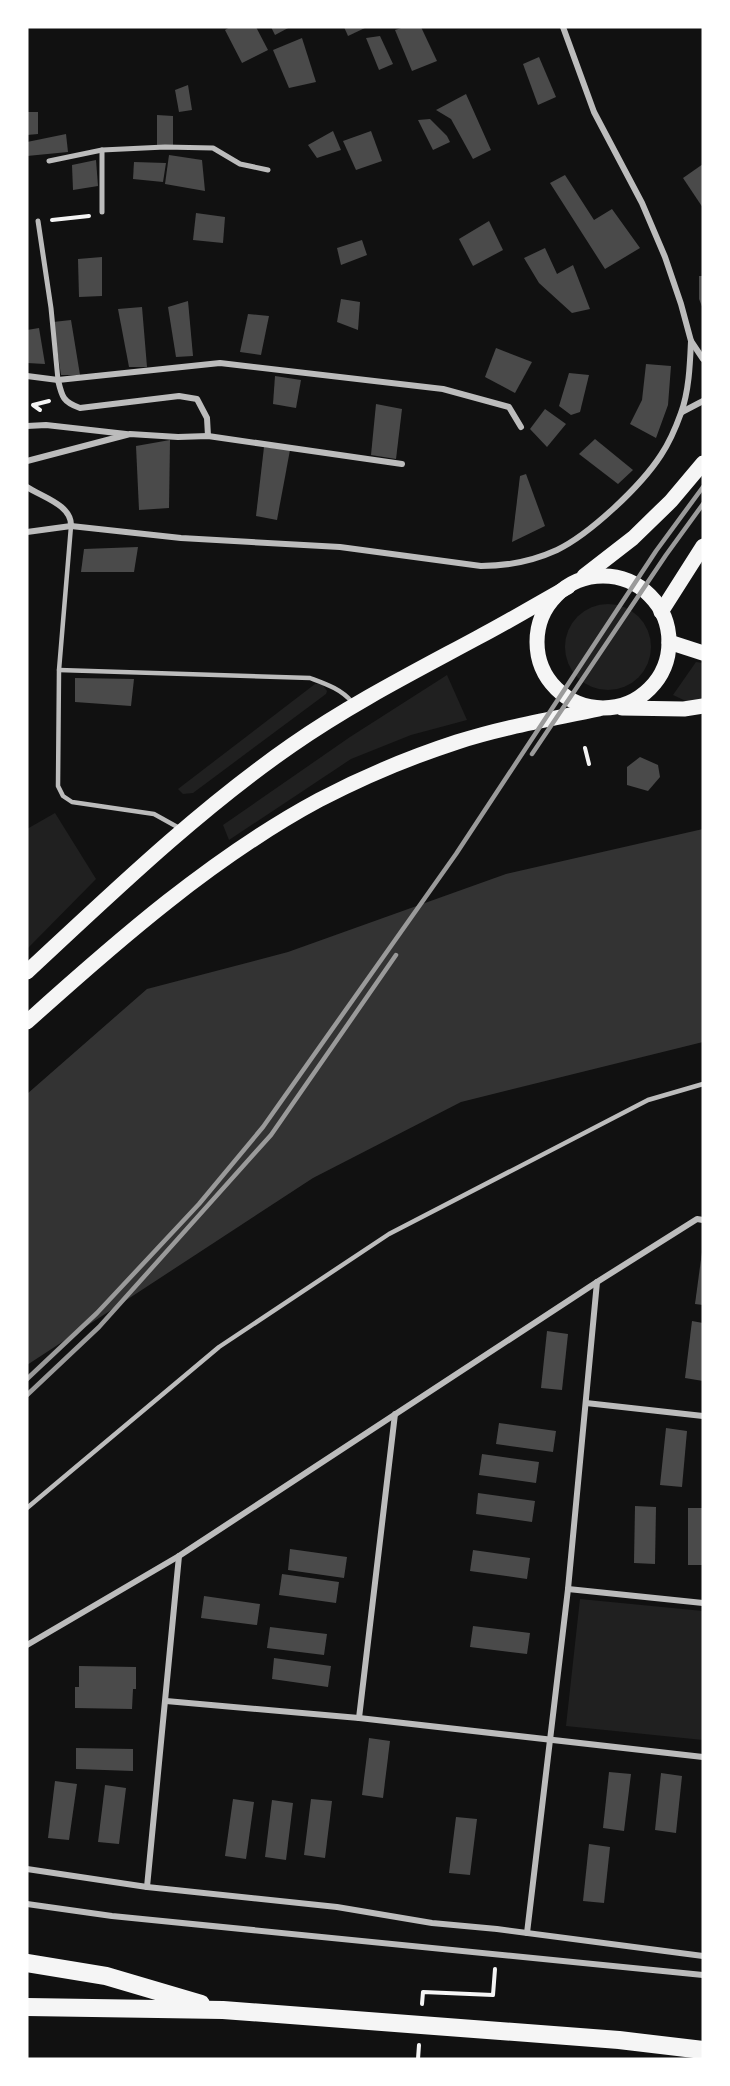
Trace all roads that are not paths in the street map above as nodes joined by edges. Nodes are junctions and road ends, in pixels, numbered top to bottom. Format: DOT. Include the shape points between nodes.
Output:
graph roads {
  1 [pos="563,27"];
  2 [pos="102,150"];
  3 [pos="49,161"];
  4 [pos="268,170"];
  5 [pos="102,212"];
  6 [pos="38,221"];
  7 [pos="691,341"];
  8 [pos="703,358"];
  9 [pos="27,376"];
  10 [pos="58,380"];
  11 [pos="703,401"];
  12 [pos="682,412"];
  13 [pos="27,426"];
  14 [pos="522,427"];
  15 [pos="130,435"];
  16 [pos="208,436"];
  17 [pos="27,461"];
  18 [pos="703,463"];
  19 [pos="402,464"];
  20 [pos="27,487"];
  21 [pos="71,526"];
  22 [pos="27,532"];
  23 [pos="703,546"];
  24 [pos="581,578"];
  25 [pos="568,587"];
  26 [pos="661,612"];
  27 [pos="669,642"];
  28 [pos="703,653"];
  29 [pos="58,670"];
  30 [pos="354,704"];
  31 [pos="703,706"];
  32 [pos="606,708"];
  33 [pos="183,831"];
  34 [pos="27,972"];
  35 [pos="27,1022"];
  36 [pos="703,1084"];
  37 [pos="700,1220"];
  38 [pos="597,1282"];
  39 [pos="585,1403"];
  40 [pos="395,1414"];
  41 [pos="703,1416"];
  42 [pos="27,1508"];
  43 [pos="179,1556"];
  44 [pos="568,1589"];
  45 [pos="703,1603"];
  46 [pos="27,1645"];
  47 [pos="166,1701"];
  48 [pos="358,1718"];
  49 [pos="550,1741"];
  50 [pos="703,1757"];
  51 [pos="27,1869"];
  52 [pos="147,1887"];
  53 [pos="27,1904"];
  54 [pos="526,1933"];
  55 [pos="703,1956"];
  56 [pos="27,1963"];
  57 [pos="703,1975"];
  58 [pos="27,2007"];
  59 [pos="223,2010"];
  60 [pos="703,2050"];
  1 -- 7 [label="street" via="594,112 642,203 665,257"];
  2 -- 3 [label="street"];
  2 -- 4 [label="street" via="213,148 240,164"];
  2 -- 5 [label="street"];
  6 -- 10 [label="street"];
  7 -- 8 [label="street"];
  7 -- 12 [label="street"];
  9 -- 10 [label="street"];
  10 -- 14 [label="street" via="220,363 443,389 509,407"];
  10 -- 16 [label="street" via="62,396 80,408 179,396 197,399 207,418"];
  11 -- 12 [label="street"];
  12 -- 21 [label="street" via="651,468 584,533 557,550 500,567 340,547 181,538"];
  13 -- 15 [label="street" via="46,424"];
  15 -- 16 [label="street"];
  15 -- 17 [label="street"];
  16 -- 19 [label="street"];
  18 -- 24 [label="main road" via="633,538"];
  20 -- 21 [label="street" via="66,510"];
  21 -- 22 [label="street"];
  21 -- 29 [label="lane"];
  23 -- 26 [label="main road"];
  24 -- 25 [label="main road"];
  24 -- 26 [label="main road" via="600,575 636,585"];
  25 -- 30 [label="main road"];
  25 -- 32 [label="main road" via="552,600 541,618 537,638 539,659 547,678 561,693 578,704"];
  26 -- 27 [label="main road"];
  27 -- 28 [label="main road"];
  27 -- 32 [label="main road" via="659,678 646,692 631,702"];
  29 -- 30 [label="lane" via="310,678 332,686"];
  29 -- 33 [label="lane" via="58,786 63,796 72,802 154,814"];
  30 -- 33 [label="main road" via="291,746"];
  31 -- 32 [label="main road"];
  32 -- 35 [label="main road" via="458,742 319,800 248,843 187,888 99,957"];
  33 -- 34 [label="main road"];
  36 -- 42 [label="lane" via="648,1100 389,1234 219,1347"];
  37 -- 38 [label="street"];
  38 -- 39 [label="street"];
  38 -- 40 [label="street"];
  39 -- 41 [label="street"];
  39 -- 44 [label="street"];
  40 -- 43 [label="street"];
  40 -- 48 [label="street"];
  43 -- 46 [label="street"];
  43 -- 47 [label="street"];
  44 -- 45 [label="street"];
  44 -- 49 [label="street"];
  47 -- 48 [label="street"];
  47 -- 52 [label="street"];
  48 -- 49 [label="street"];
  49 -- 50 [label="street"];
  49 -- 54 [label="street"];
  51 -- 52 [label="street"];
  52 -- 54 [label="street"];
  53 -- 57 [label="street" via="112,1916"];
  54 -- 55 [label="street"];
  56 -- 59 [label="highway" via="106,1976"];
  58 -- 59 [label="highway"];
  59 -- 60 [label="highway"];
}
